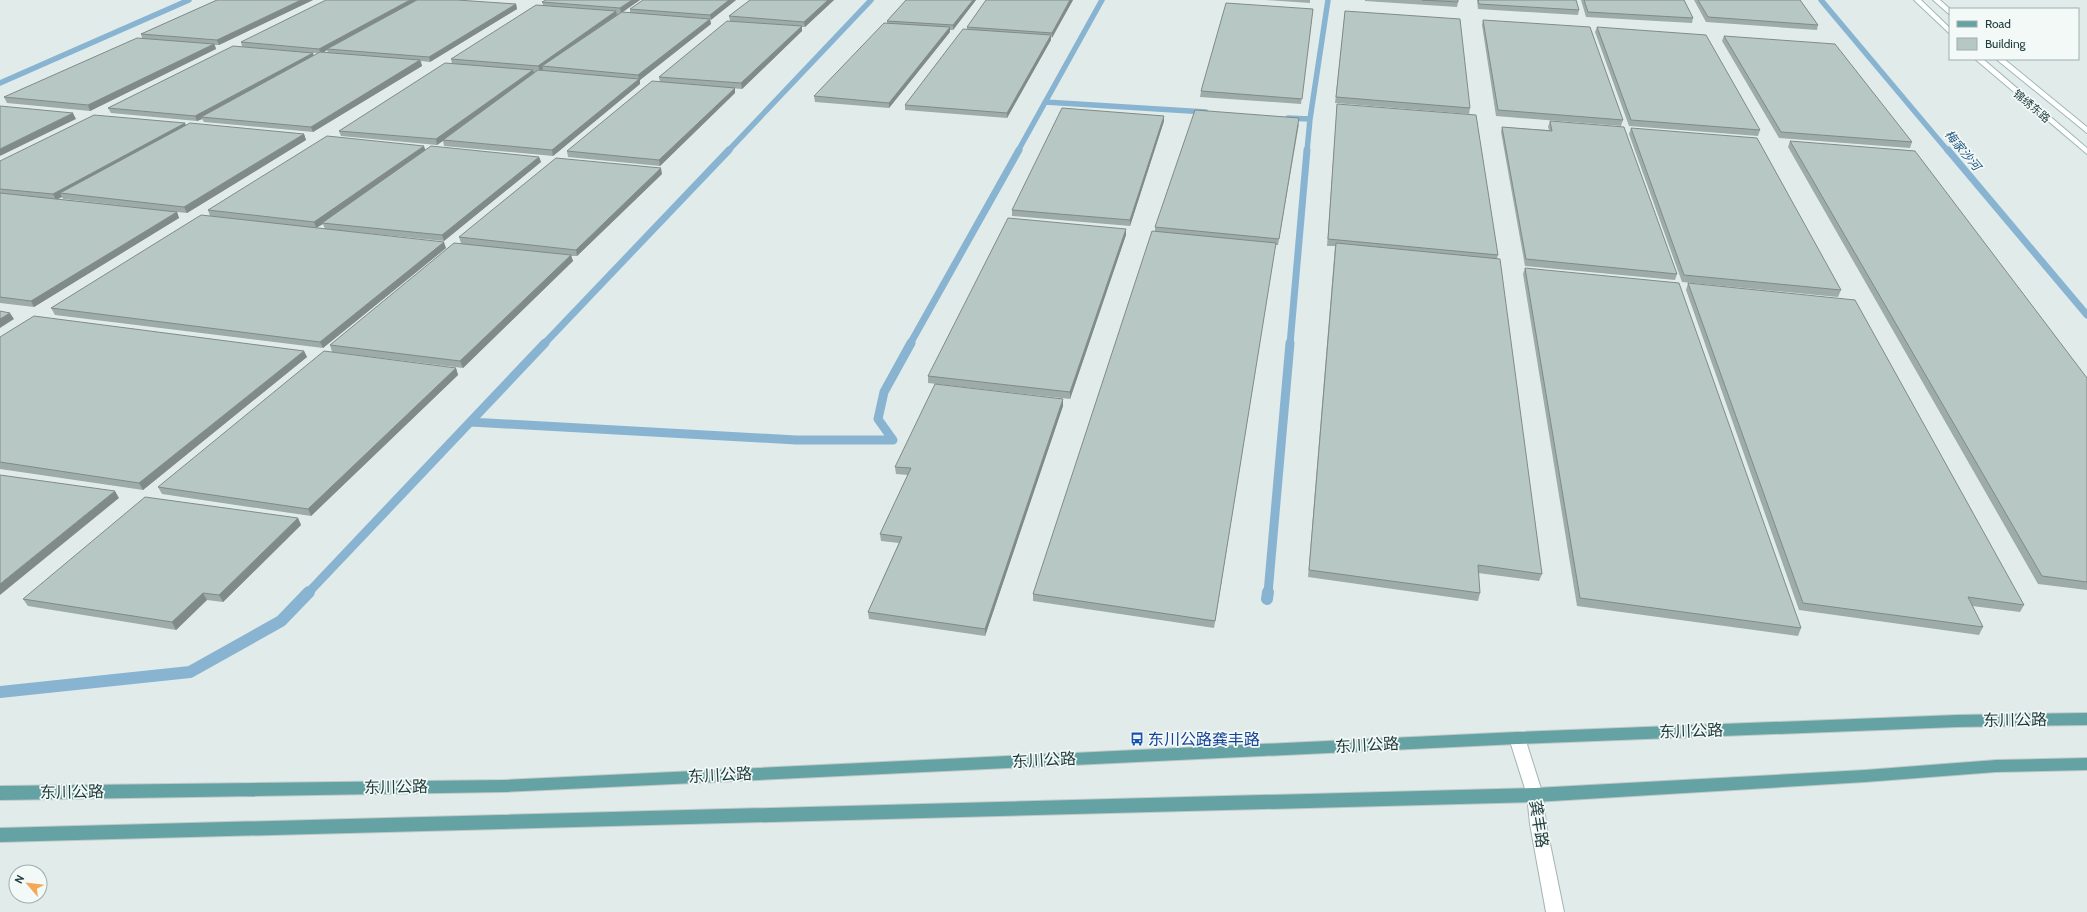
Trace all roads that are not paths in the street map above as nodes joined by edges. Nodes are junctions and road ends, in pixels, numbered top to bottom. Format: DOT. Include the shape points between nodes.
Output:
graph roads {
  1 [pos="1917,0"];
  2 [pos="1936,0"];
  3 [pos="1949,12"];
  4 [pos="1949,31"];
  5 [pos="1980,60"];
  6 [pos="2001,60"];
  7 [pos="2087,131"];
  8 [pos="2087,152"];
  9 [pos="2087,719"];
  10 [pos="1517,738"];
  11 [pos="2087,764"];
  12 [pos="0,793"];
  13 [pos="1535,795"];
  14 [pos="0,836"];
  15 [pos="1555,912"];
  1 -- 4 [label="main road"];
  2 -- 3 [label="main road"];
  5 -- 8 [label="main road, 锦绣东路"];
  6 -- 7 [label="main road, 锦绣东路"];
  9 -- 10 [label="main road, 东川公路" via="1957,721"];
  10 -- 12 [label="main road, 东川公路" via="503,786"];
  10 -- 13 [label="main road, 龚丰路"];
  11 -- 13 [label="main road" via="1996,766"];
  13 -- 14 [label="main road"];
  13 -- 15 [label="main road, 龚丰路"];
}
